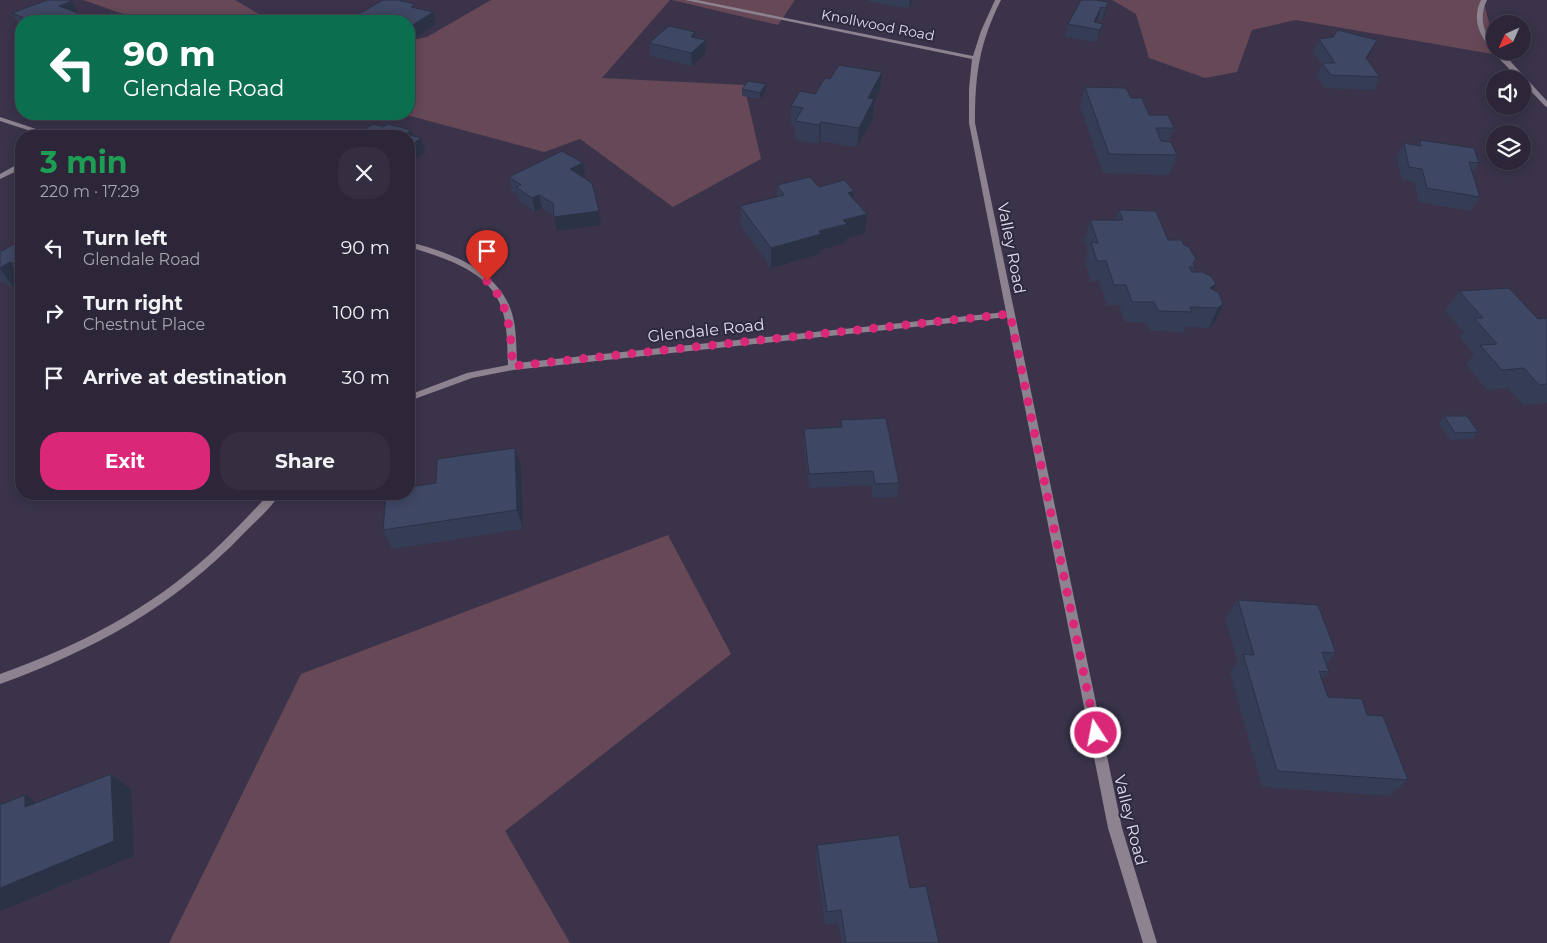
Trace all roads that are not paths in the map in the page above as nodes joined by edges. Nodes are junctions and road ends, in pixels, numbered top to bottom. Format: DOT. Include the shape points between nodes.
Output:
graph roads {
  1 [pos="688,0"];
  2 [pos="998,0"];
  3 [pos="1484,0"];
  4 [pos="1486,38"];
  5 [pos="975,58"];
  6 [pos="1505,60"];
  7 [pos="1547,104"];
  8 [pos="0,119"];
  9 [pos="34,130"];
  10 [pos="15,169"];
  11 [pos="0,177"];
  12 [pos="415,246"];
  13 [pos="1010,314"];
  14 [pos="513,366"];
  15 [pos="415,396"];
  16 [pos="269,500"];
  17 [pos="0,679"];
  18 [pos="1150,943"];
  1 -- 5 [label="street, Knollwood Road"];
  2 -- 5 [label="street, Valley Road" via="985,24"];
  3 -- 4 [label="street" via="1478,14 1480,28"];
  5 -- 13 [label="street, Valley Road" via="971,84 972,123"];
  6 -- 7 [label="street"];
  8 -- 9 [label="street"];
  10 -- 11 [label="street"];
  12 -- 14 [label="street" via="452,258 478,272 496,290 509,320"];
  13 -- 14 [label="street, Glendale Road"];
  13 -- 18 [label="street, Valley Road" via="1115,828"];
  14 -- 15 [label="street, Glendale Road" via="470,375"];
  16 -- 17 [label="street" via="214,557 162,599 100,637"];
}
